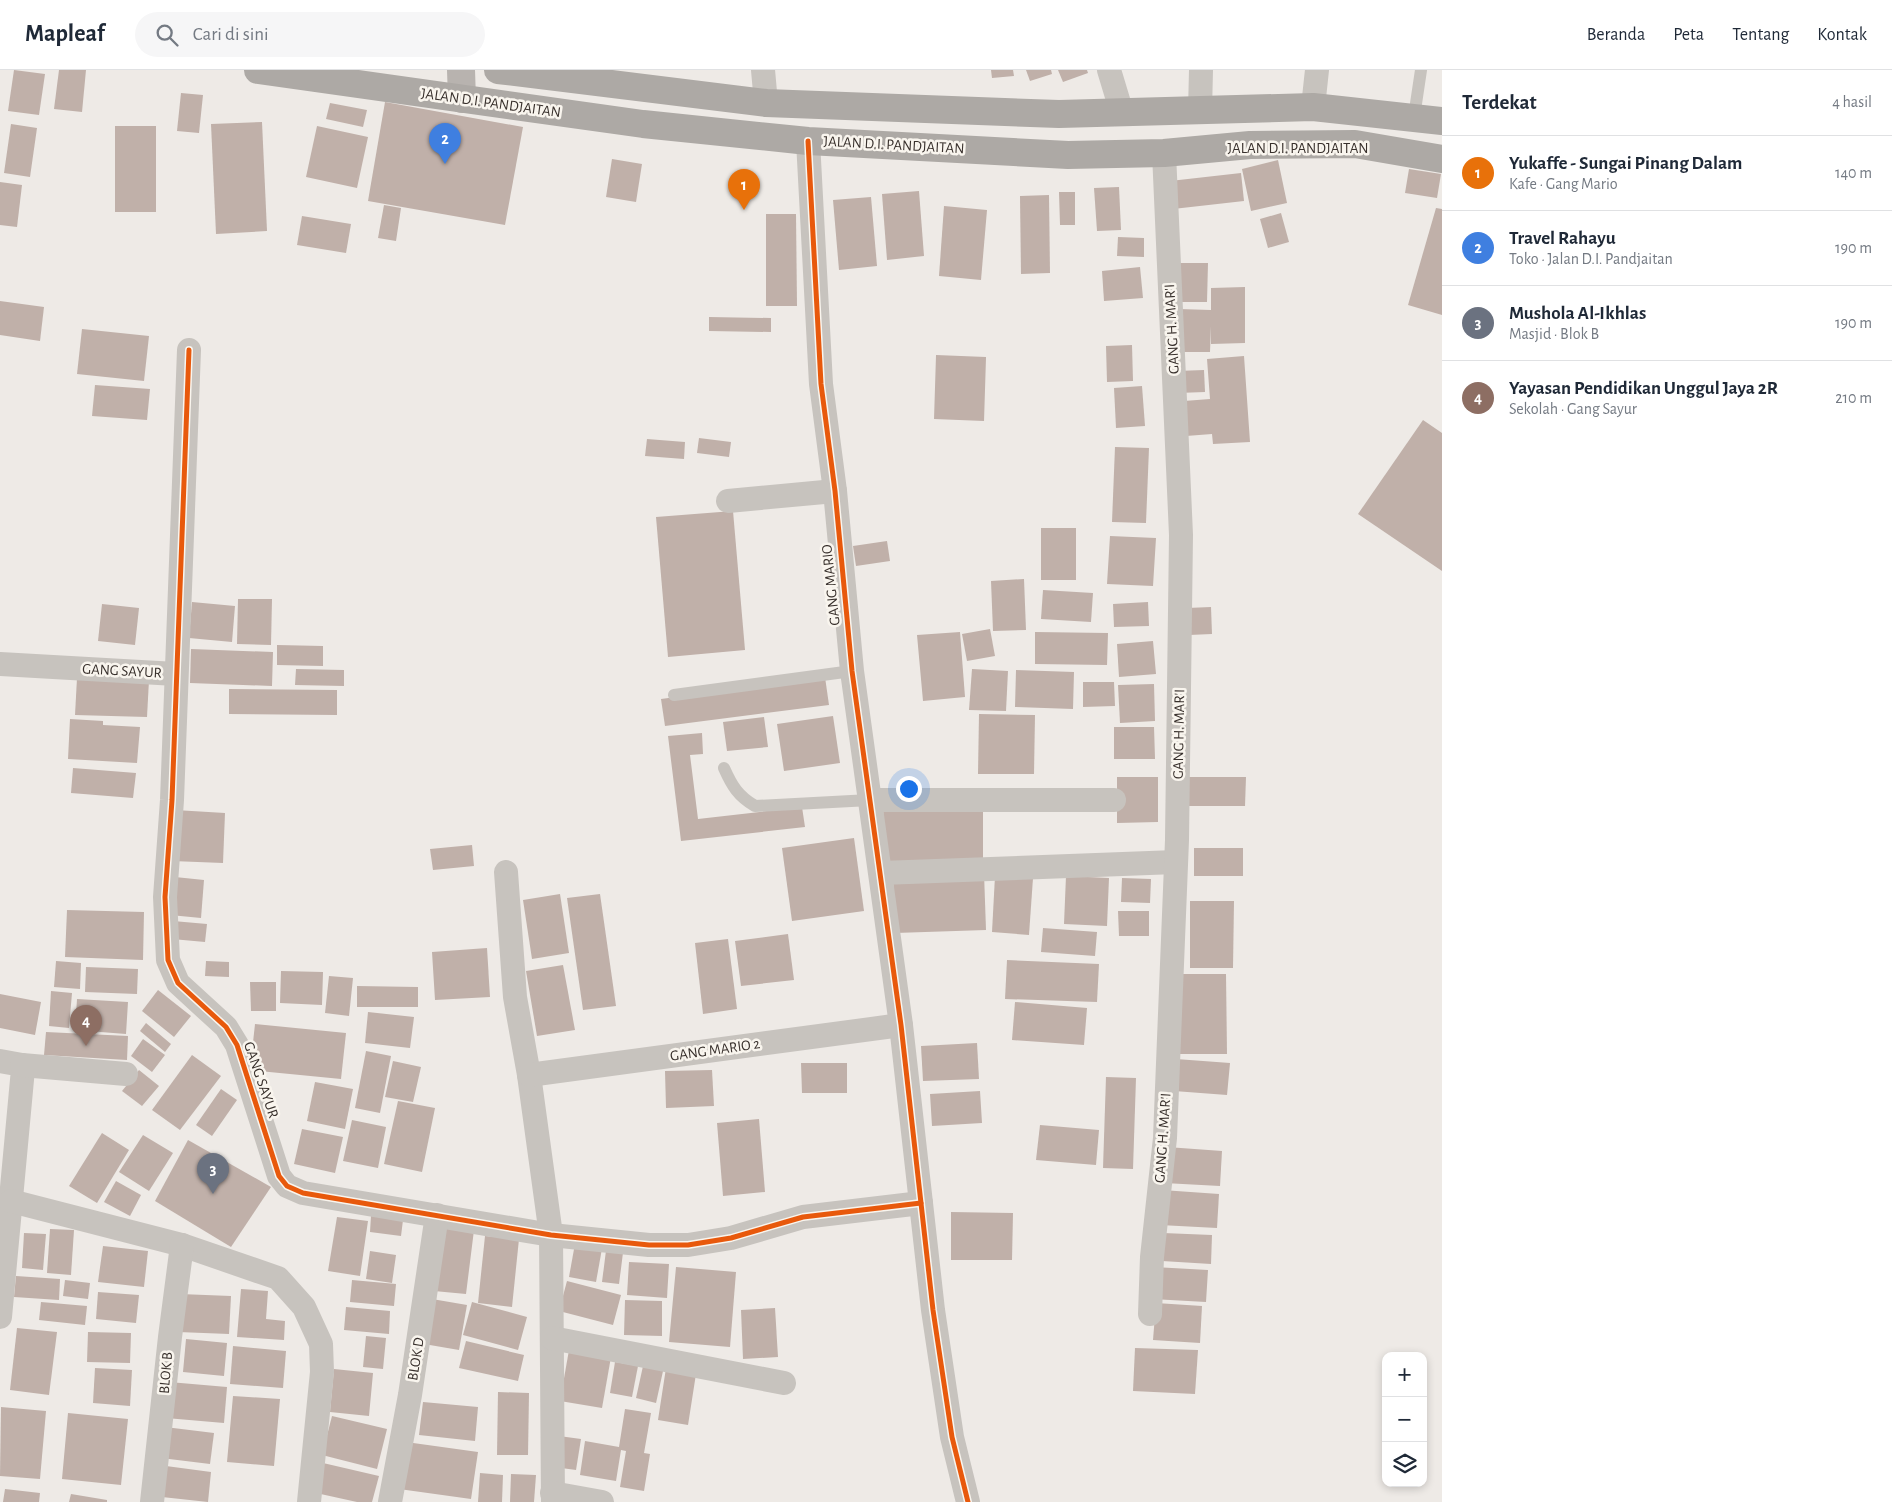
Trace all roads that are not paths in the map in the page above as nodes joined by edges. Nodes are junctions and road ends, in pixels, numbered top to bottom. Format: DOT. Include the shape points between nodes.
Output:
graph roads {
  1 [pos="258,70"];
  2 [pos="461,70"];
  3 [pos="498,70"];
  4 [pos="763,70"];
  5 [pos="1109,70"];
  6 [pos="1201,70"];
  7 [pos="1317,70"];
  8 [pos="1421,70"];
  9 [pos="462,99"];
  10 [pos="766,103"];
  11 [pos="1313,107"];
  12 [pos="1200,111"];
  13 [pos="1122,113"];
  14 [pos="1414,117"];
  15 [pos="1441,121"];
  16 [pos="808,141"];
  17 [pos="1164,153"];
  18 [pos="1434,157"];
  19 [pos="189,350"];
  20 [pos="835,490"];
  21 [pos="728,501"];
  22 [pos="0,664"];
  23 [pos="852,671"];
  24 [pos="176,674"];
  25 [pos="674,695"];
  26 [pos="724,768"];
  27 [pos="870,800"];
  28 [pos="1114,800"];
  29 [pos="1176,862"];
  30 [pos="506,872"];
  31 [pos="880,872"];
  32 [pos="901,1025"];
  33 [pos="11,1063"];
  34 [pos="126,1074"];
  35 [pos="529,1075"];
  36 [pos="11,1201"];
  37 [pos="921,1204"];
  38 [pos="437,1215"];
  39 [pos="551,1235"];
  40 [pos="182,1245"];
  41 [pos="1150,1314"];
  42 [pos="0,1316"];
  43 [pos="552,1338"];
  44 [pos="784,1383"];
  45 [pos="552,1497"];
  46 [pos="152,1502"];
  47 [pos="309,1502"];
  48 [pos="390,1502"];
  49 [pos="602,1502"];
  50 [pos="968,1502"];
  1 -- 9 [label="highway, JALAN D.I. PANDJAITAN"];
  2 -- 9 [label="street"];
  3 -- 10 [label="highway"];
  4 -- 10 [label="street"];
  5 -- 13 [label="street"];
  6 -- 12 [label="street"];
  7 -- 11 [label="street"];
  8 -- 14 [label="lane"];
  9 -- 16 [label="highway, JALAN D.I. PANDJAITAN" via="643,124"];
  10 -- 13 [label="highway" via="1022,113"];
  11 -- 12 [label="highway"];
  11 -- 14 [label="highway"];
  12 -- 13 [label="highway"];
  14 -- 15 [label="highway"];
  15 -- 18 [label="highway"];
  16 -- 17 [label="highway, JALAN D.I. PANDJAITAN" via="1068,155"];
  16 -- 20 [label="street, GANG MARIO" via="821,384"];
  17 -- 18 [label="highway, JALAN D.I. PANDJAITAN" via="1250,145 1354,144"];
  17 -- 29 [label="street, GANG H. MAR'I" via="1182,535"];
  19 -- 24 [label="street"];
  20 -- 21 [label="street"];
  20 -- 23 [label="street, GANG MARIO"];
  22 -- 24 [label="street, GANG SAYUR"];
  23 -- 25 [label="lane"];
  23 -- 27 [label="street, GANG MARIO"];
  24 -- 38 [label="street, GANG SAYUR" via="165,897 168,960 172,974 226,1027 236,1045 279,1176 287,1186 302,1193"];
  26 -- 27 [label="lane" via="732,788 755,806"];
  27 -- 28 [label="street"];
  27 -- 31 [label="street, GANG MARIO"];
  29 -- 31 [label="street"];
  29 -- 41 [label="street, GANG H. MAR'I" via="1165,1138 1152,1257"];
  30 -- 35 [label="street" via="515,998"];
  31 -- 32 [label="street, GANG MARIO"];
  32 -- 35 [label="street, GANG MARIO 2"];
  32 -- 37 [label="street, GANG MARIO"];
  33 -- 34 [label="street"];
  33 -- 36 [label="street"];
  35 -- 39 [label="street"];
  36 -- 40 [label="street"];
  36 -- 42 [label="street"];
  37 -- 39 [label="street, GANG SAYUR" via="803,1217 731,1238 688,1245 650,1245"];
  37 -- 50 [label="street, GANG MARIO" via="952,1437"];
  38 -- 39 [label="street, GANG SAYUR"];
  38 -- 48 [label="street, BLOK D"];
  39 -- 43 [label="street"];
  40 -- 46 [label="street, BLOK B"];
  40 -- 47 [label="street" via="278,1278 304,1307 321,1344 322,1372"];
  43 -- 44 [label="street"];
  43 -- 45 [label="street"];
  45 -- 49 [label="street"];
}
